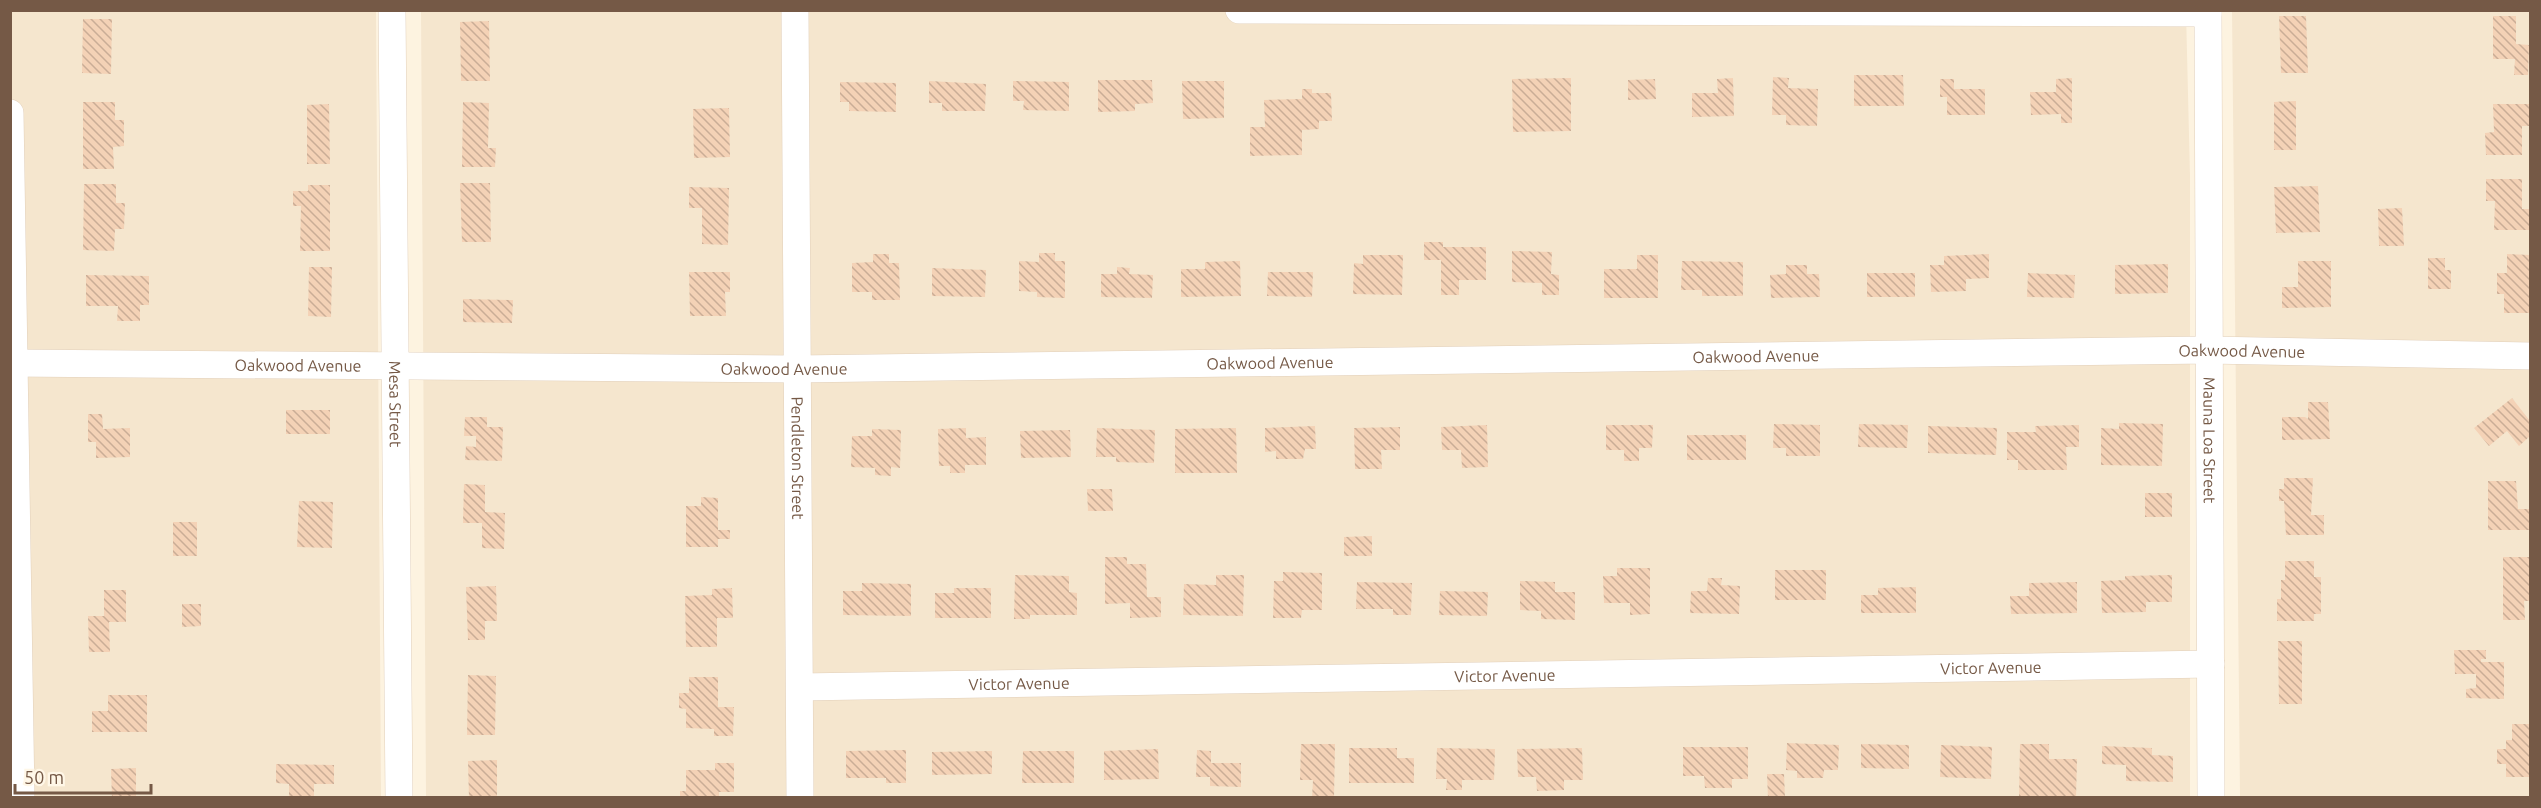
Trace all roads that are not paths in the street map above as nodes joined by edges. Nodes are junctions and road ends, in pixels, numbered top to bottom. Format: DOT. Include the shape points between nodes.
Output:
graph roads {
  1 [pos="392,10"];
  2 [pos="795,10"];
  3 [pos="1239,10"];
  4 [pos="2208,12"];
  5 [pos="10,113"];
  6 [pos="2207,350"];
  7 [pos="2530,356"];
  8 [pos="12,363"];
  9 [pos="394,365"];
  10 [pos="797,369"];
  11 [pos="2211,664"];
  12 [pos="15,687"];
  13 [pos="800,687"];
  14 [pos="21,798"];
  15 [pos="399,798"];
  16 [pos="800,798"];
  17 [pos="2211,798"];
  1 -- 9 [label="street, Mesa Street"];
  2 -- 10 [label="street, Pendleton Street"];
  3 -- 4 [label="street"];
  4 -- 6 [label="street, Mauna Loa Street"];
  5 -- 8 [label="street"];
  6 -- 7 [label="street, Oakwood Avenue"];
  6 -- 10 [label="street, Oakwood Avenue"];
  6 -- 11 [label="street, Mauna Loa Street"];
  8 -- 9 [label="street, Oakwood Avenue"];
  8 -- 12 [label="street"];
  9 -- 10 [label="street, Oakwood Avenue"];
  9 -- 15 [label="street, Mesa Street"];
  10 -- 13 [label="street, Pendleton Street"];
  11 -- 13 [label="street, Victor Avenue"];
  11 -- 17 [label="street, Mauna Loa Street"];
  12 -- 14 [label="street"];
  13 -- 16 [label="street, Pendleton Street"];
}
